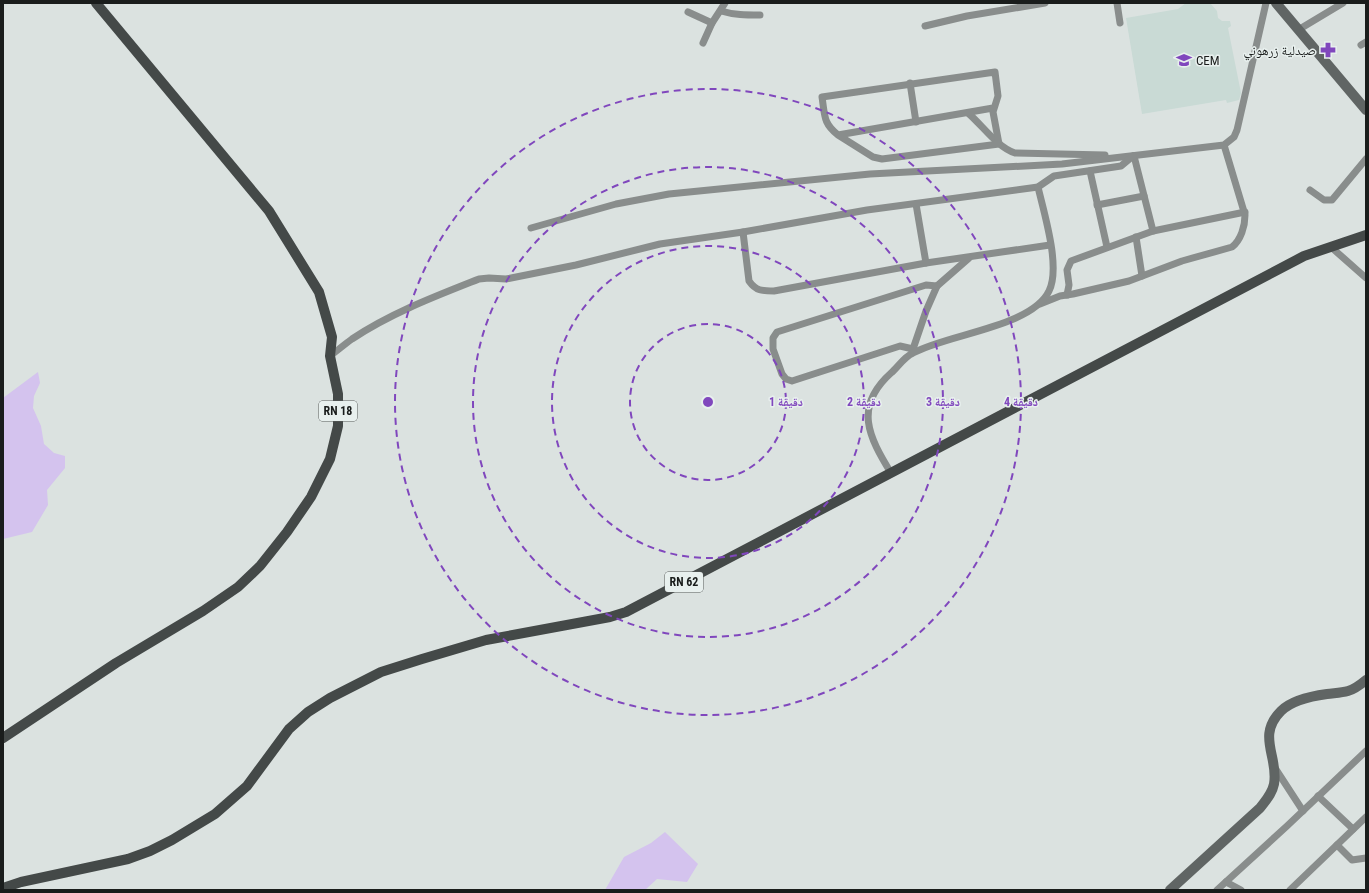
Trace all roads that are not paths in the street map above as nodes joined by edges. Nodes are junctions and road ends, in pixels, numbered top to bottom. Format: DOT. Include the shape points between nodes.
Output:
graph roads {
  1 [pos="96,3"];
  2 [pos="725,3"];
  3 [pos="1045,3"];
  4 [pos="1117,3"];
  5 [pos="1266,3"];
  6 [pos="1276,3"];
  7 [pos="1342,3"];
  8 [pos="720,11"];
  9 [pos="688,12"];
  10 [pos="760,15"];
  11 [pos="712,23"];
  12 [pos="1120,24"];
  13 [pos="925,26"];
  14 [pos="1298,30"];
  15 [pos="703,43"];
  16 [pos="910,84"];
  17 [pos="993,108"];
  18 [pos="1366,110"];
  19 [pos="968,113"];
  20 [pos="916,122"];
  21 [pos="838,135"];
  22 [pos="999,144"];
  23 [pos="1224,145"];
  24 [pos="1134,156"];
  25 [pos="1366,159"];
  26 [pos="1090,171"];
  27 [pos="1038,187"];
  28 [pos="1310,190"];
  29 [pos="1144,196"];
  30 [pos="916,204"];
  31 [pos="1097,205"];
  32 [pos="1244,212"];
  33 [pos="531,228"];
  34 [pos="1153,231"];
  35 [pos="743,232"];
  36 [pos="1366,235"];
  37 [pos="1136,237"];
  38 [pos="1050,245"];
  39 [pos="1107,247"];
  40 [pos="1331,247"];
  41 [pos="969,258"];
  42 [pos="926,263"];
  43 [pos="1142,276"];
  44 [pos="1366,278"];
  45 [pos="937,286"];
  46 [pos="1067,295"];
  47 [pos="1037,306"];
  48 [pos="912,351"];
  49 [pos="330,356"];
  50 [pos="891,473"];
  51 [pos="1366,680"];
  52 [pos="3,738"];
  53 [pos="1366,751"];
  54 [pos="1274,766"];
  55 [pos="1318,796"];
  56 [pos="1303,812"];
  57 [pos="1366,818"];
  58 [pos="1353,830"];
  59 [pos="1337,845"];
  60 [pos="1366,858"];
  61 [pos="1226,882"];
  62 [pos="3,888"];
  63 [pos="1170,890"];
  64 [pos="1217,890"];
  65 [pos="1240,890"];
  66 [pos="1290,890"];
  1 -- 49 [label="main road, RN 18" via="269,212 319,292 332,337"];
  2 -- 8 [label="street"];
  3 -- 13 [label="street"];
  4 -- 12 [label="street"];
  5 -- 23 [label="street" via="1237,130 1234,137"];
  6 -- 14 [label="street"];
  7 -- 14 [label="street"];
  8 -- 10 [label="street" via="738,15"];
  8 -- 11 [label="street"];
  9 -- 11 [label="street"];
  11 -- 15 [label="street"];
  14 -- 18 [label="street"];
  16 -- 17 [label="street" via="995,72 998,96"];
  16 -- 20 [label="street"];
  16 -- 21 [label="street" via="822,97 826,121"];
  17 -- 19 [label="street"];
  17 -- 22 [label="street"];
  19 -- 20 [label="street"];
  19 -- 22 [label="street"];
  20 -- 21 [label="street"];
  21 -- 22 [label="street" via="873,157 882,159"];
  22 -- 24 [label="street" via="1015,154"];
  23 -- 24 [label="street"];
  23 -- 32 [label="street"];
  24 -- 26 [label="street" via="1121,166"];
  24 -- 29 [label="street"];
  24 -- 33 [label="street" via="1062,164 870,174 669,194 616,204"];
  25 -- 28 [label="street" via="1332,200 1324,200"];
  26 -- 27 [label="street" via="1054,176"];
  26 -- 31 [label="street"];
  27 -- 30 [label="street"];
  27 -- 38 [label="street"];
  29 -- 31 [label="street"];
  29 -- 34 [label="street"];
  30 -- 35 [label="street"];
  30 -- 42 [label="street"];
  31 -- 39 [label="street"];
  32 -- 34 [label="street"];
  32 -- 43 [label="street" via="1245,224 1232,247 1182,261"];
  34 -- 37 [label="street"];
  35 -- 42 [label="street" via="749,281 753,287 763,291"];
  35 -- 49 [label="street" via="650,246 506,279 479,279 407,309 352,339"];
  36 -- 40 [label="main road, RN 62"];
  37 -- 39 [label="street"];
  37 -- 43 [label="street"];
  38 -- 41 [label="street"];
  38 -- 47 [label="street" via="1054,272 1049,291"];
  39 -- 46 [label="street" via="1071,261 1067,270"];
  40 -- 44 [label="street"];
  40 -- 50 [label="main road, RN 62" via="1297,259"];
  41 -- 42 [label="street"];
  41 -- 45 [label="street"];
  43 -- 46 [label="street"];
  45 -- 48 [label="street"];
  45 -- 48 [label="street" via="926,285 777,332 773,338 773,349 782,374 792,381 900,346"];
  46 -- 47 [label="street"];
  47 -- 48 [label="street" via="1014,318"];
  48 -- 50 [label="street" via="878,386 869,406 868,417 872,438"];
  49 -- 52 [label="main road, RN 18" via="338,394 338,426 330,459 311,497 260,566 238,587 203,611 116,663"];
  50 -- 62 [label="main road, RN 62" via="626,612 486,640 381,672 308,712 289,729 247,786 215,814 172,840 128,859"];
  51 -- 54 [label="street" via="1347,692 1307,698 1282,710 1274,718 1269,731 1269,746"];
  53 -- 55 [label="street"];
  54 -- 56 [label="street"];
  54 -- 63 [label="street" via="1274,783 1260,808"];
  55 -- 56 [label="street"];
  55 -- 58 [label="street"];
  56 -- 61 [label="street"];
  57 -- 58 [label="street"];
  58 -- 59 [label="street"];
  59 -- 60 [label="street" via="1352,860"];
  59 -- 66 [label="street"];
  61 -- 64 [label="street"];
  61 -- 65 [label="street"];
}
